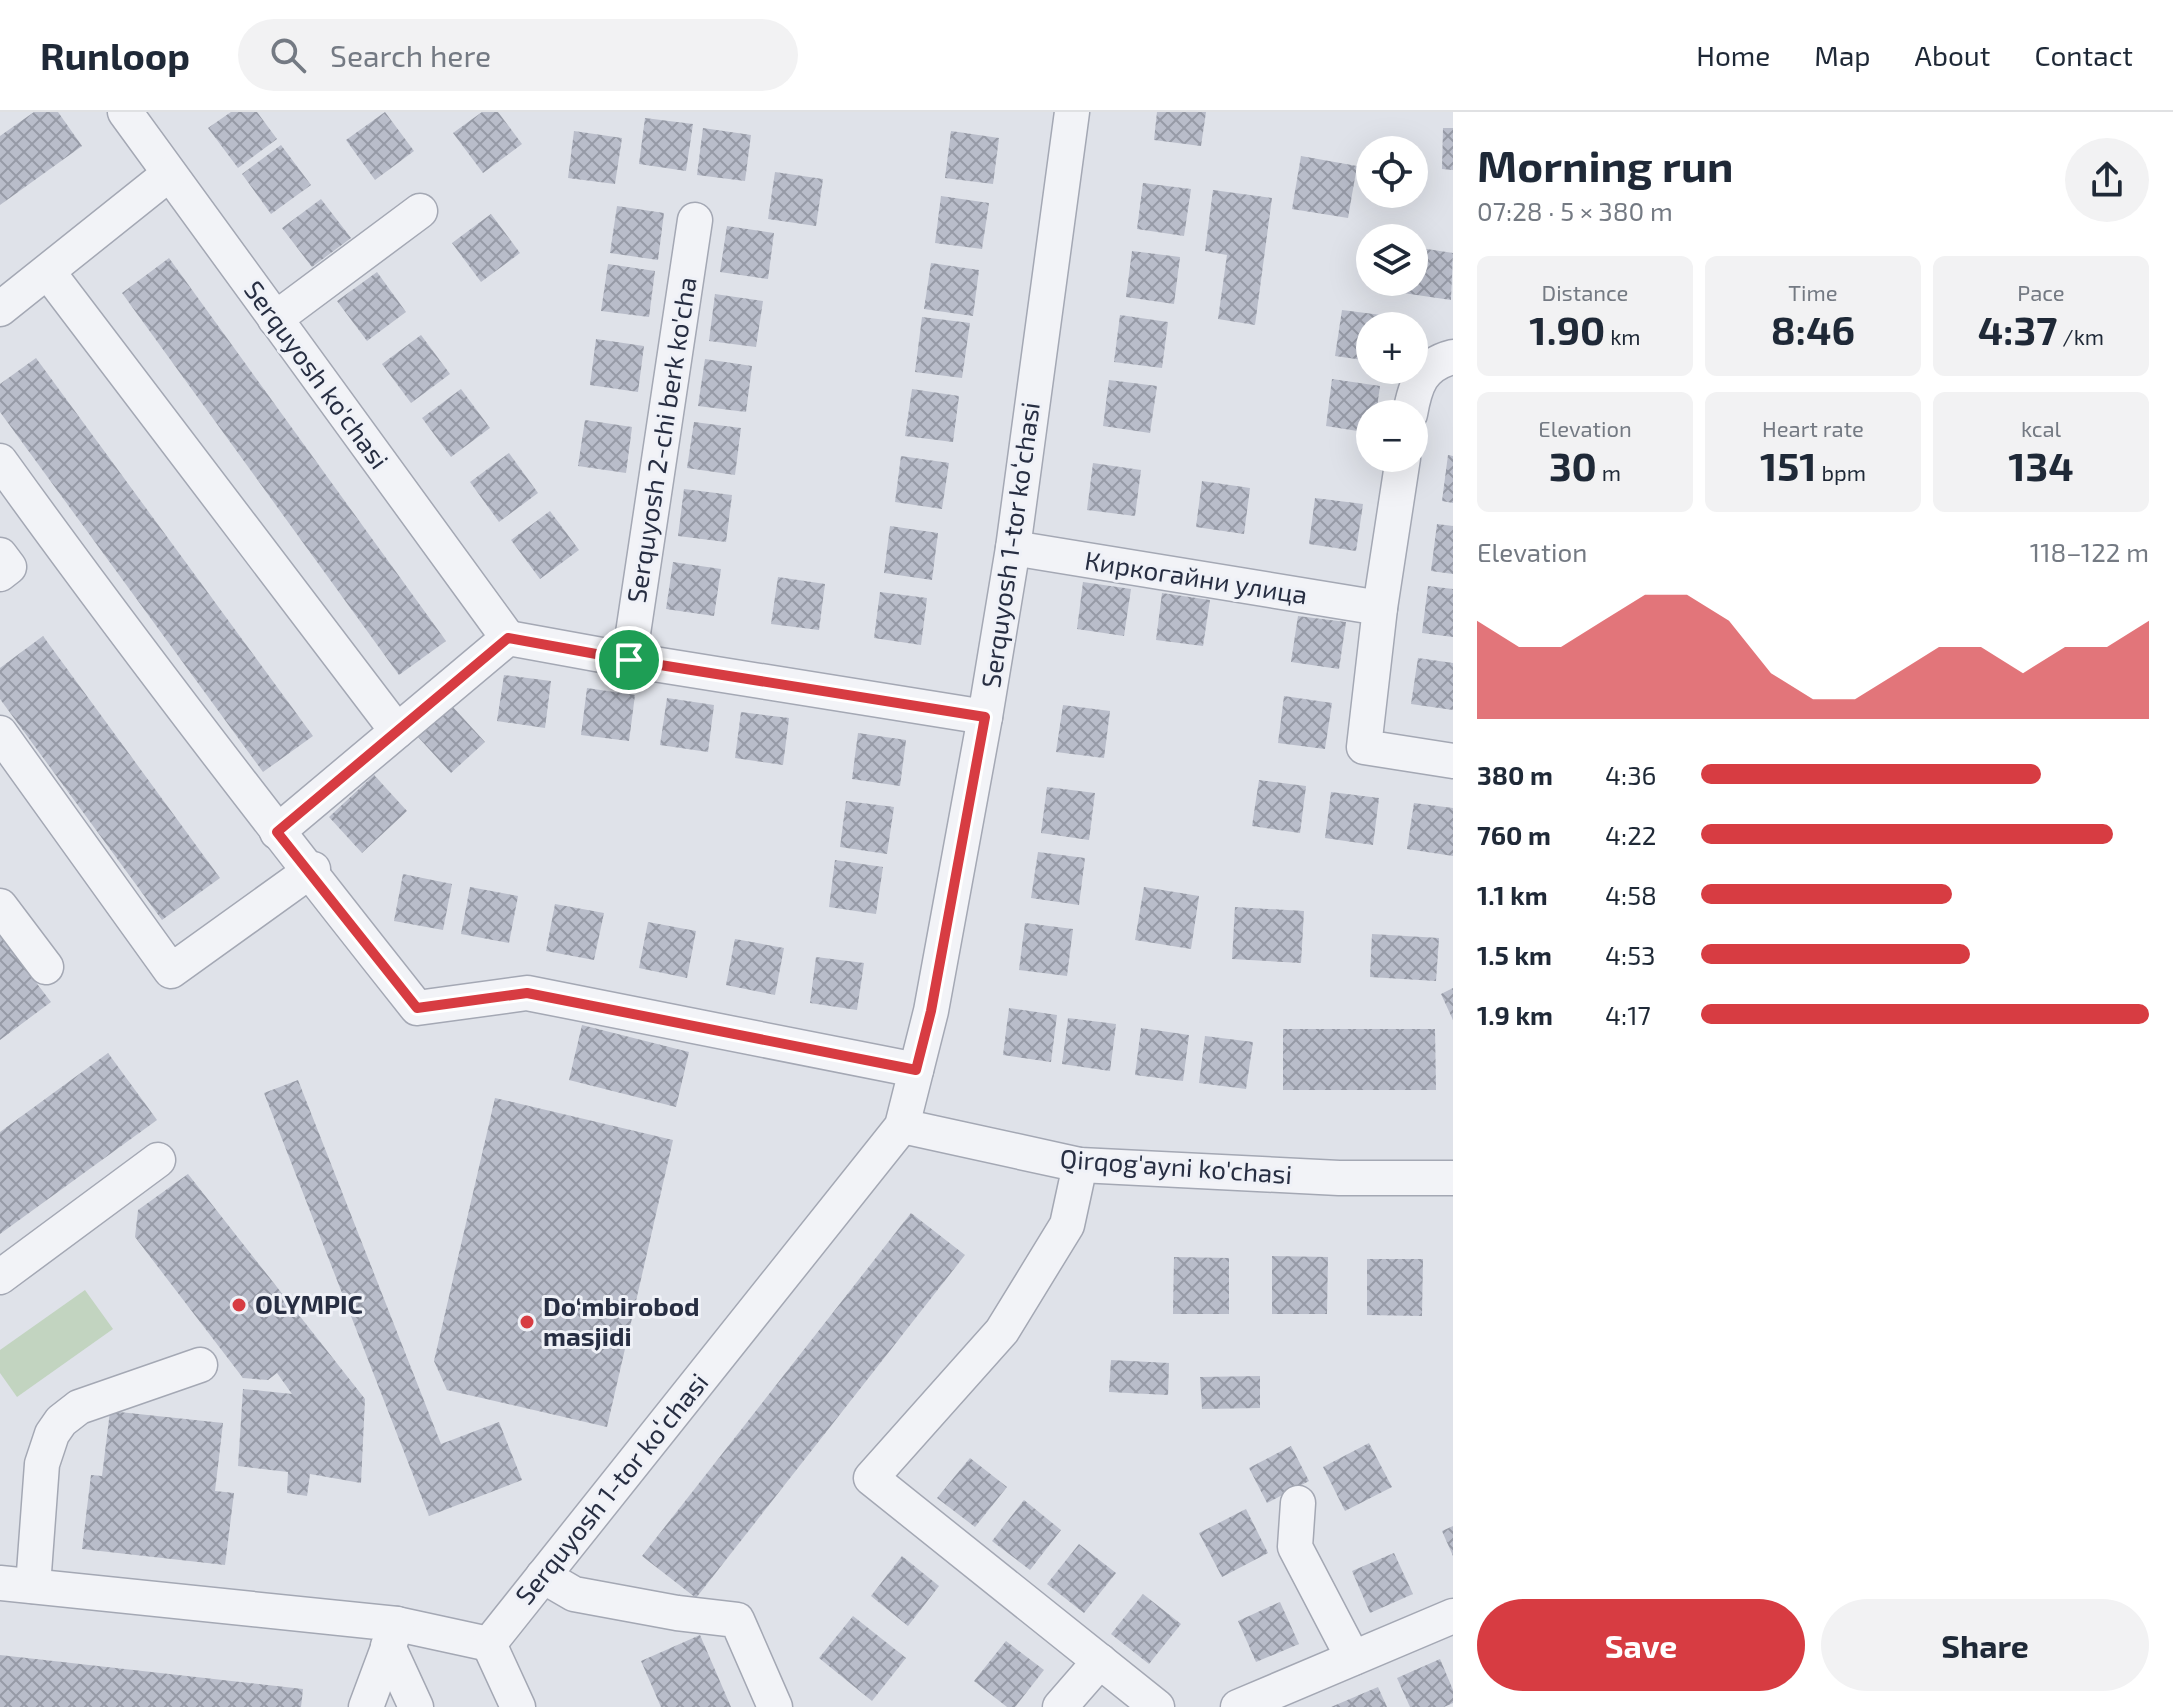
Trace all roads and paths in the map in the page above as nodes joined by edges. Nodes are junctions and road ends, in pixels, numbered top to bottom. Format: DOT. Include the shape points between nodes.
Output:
graph roads {
  1 [pos="125,112"];
  2 [pos="1072,112"];
  3 [pos="169,174"];
  4 [pos="420,211"];
  5 [pos="695,220"];
  6 [pos="48,272"];
  7 [pos="0,309"];
  8 [pos="275,319"];
  9 [pos="1453,357"];
  10 [pos="1412,400"];
  11 [pos="0,461"];
  12 [pos="1401,472"];
  13 [pos="1013,548"];
  14 [pos="0,555"];
  15 [pos="0,574"];
  16 [pos="1380,608"];
  17 [pos="508,638"];
  18 [pos="629,660"];
  19 [pos="985,717"];
  20 [pos="397,731"];
  21 [pos="0,733"];
  22 [pos="1453,761"];
  23 [pos="277,832"];
  24 [pos="313,869"];
  25 [pos="0,906"];
  26 [pos="46,967"];
  27 [pos="916,1070"];
  28 [pos="902,1126"];
  29 [pos="158,1160"];
  30 [pos="1080,1165"];
  31 [pos="1453,1178"];
  32 [pos="0,1277"];
  33 [pos="200,1365"];
  34 [pos="1298,1503"];
  35 [pos="543,1576"];
  36 [pos="16,1584"];
  37 [pos="1453,1616"];
  38 [pos="393,1635"];
  39 [pos="489,1644"];
  40 [pos="1353,1658"];
  41 [pos="1100,1661"];
  42 [pos="366,1707"];
  43 [pos="416,1707"];
  44 [pos="518,1707"];
  45 [pos="775,1707"];
  46 [pos="1060,1707"];
  47 [pos="1157,1707"];
  48 [pos="1238,1707"];
  1 -- 3 [label="street, Serquyosh ko'chasi"];
  2 -- 13 [label="street, Serquyosh 1-tor koʻchasi"];
  3 -- 6 [label="street"];
  3 -- 8 [label="street, Serquyosh ko'chasi"];
  4 -- 8 [label="street"];
  5 -- 18 [label="street, Serquyosh 2-chi berk ko'cha"];
  6 -- 7 [label="street"];
  6 -- 20 [label="street"];
  8 -- 17 [label="street, Serquyosh ko'chasi"];
  9 -- 10 [label="street" via="1422,376"];
  11 -- 23 [label="street"];
  12 -- 16 [label="street"];
  13 -- 16 [label="street, Киркогайни улица"];
  13 -- 19 [label="street, Serquyosh 1-tor koʻchasi"];
  14 -- 15 [label="street" via="9,567"];
  16 -- 22 [label="street" via="1364,747"];
  17 -- 18 [label="street"];
  17 -- 20 [label="street"];
  18 -- 19 [label="street"];
  19 -- 27 [label="street, Serquyosh 1-tor koʻchasi"];
  20 -- 23 [label="street"];
  21 -- 24 [label="street" via="171,971"];
  23 -- 27 [label="street" via="417,1008 527,993"];
  25 -- 26 [label="street"];
  27 -- 28 [label="street, Serquyosh 1-tor koʻchasi"];
  28 -- 30 [label="street, Qirqog'ayni ko'chasi"];
  28 -- 35 [label="street, Serquyosh 1-tor koʻchasi"];
  29 -- 32 [label="street"];
  30 -- 31 [label="street, Qirqog'ayni ko'chasi"];
  30 -- 41 [label="street" via="1067,1225 1002,1331 871,1478"];
  33 -- 36 [label="street" via="79,1407 61,1421 42,1464"];
  34 -- 40 [label="street" via="1295,1547"];
  35 -- 39 [label="street, Serquyosh 1-tor koʻchasi"];
  35 -- 45 [label="street" via="574,1594 737,1620"];
  36 -- 38 [label="street"];
  37 -- 40 [label="street"];
  38 -- 39 [label="street"];
  38 -- 42 [label="street"];
  38 -- 43 [label="street"];
  39 -- 44 [label="street"];
  40 -- 48 [label="street"];
  41 -- 46 [label="street"];
  41 -- 47 [label="street"];
}
